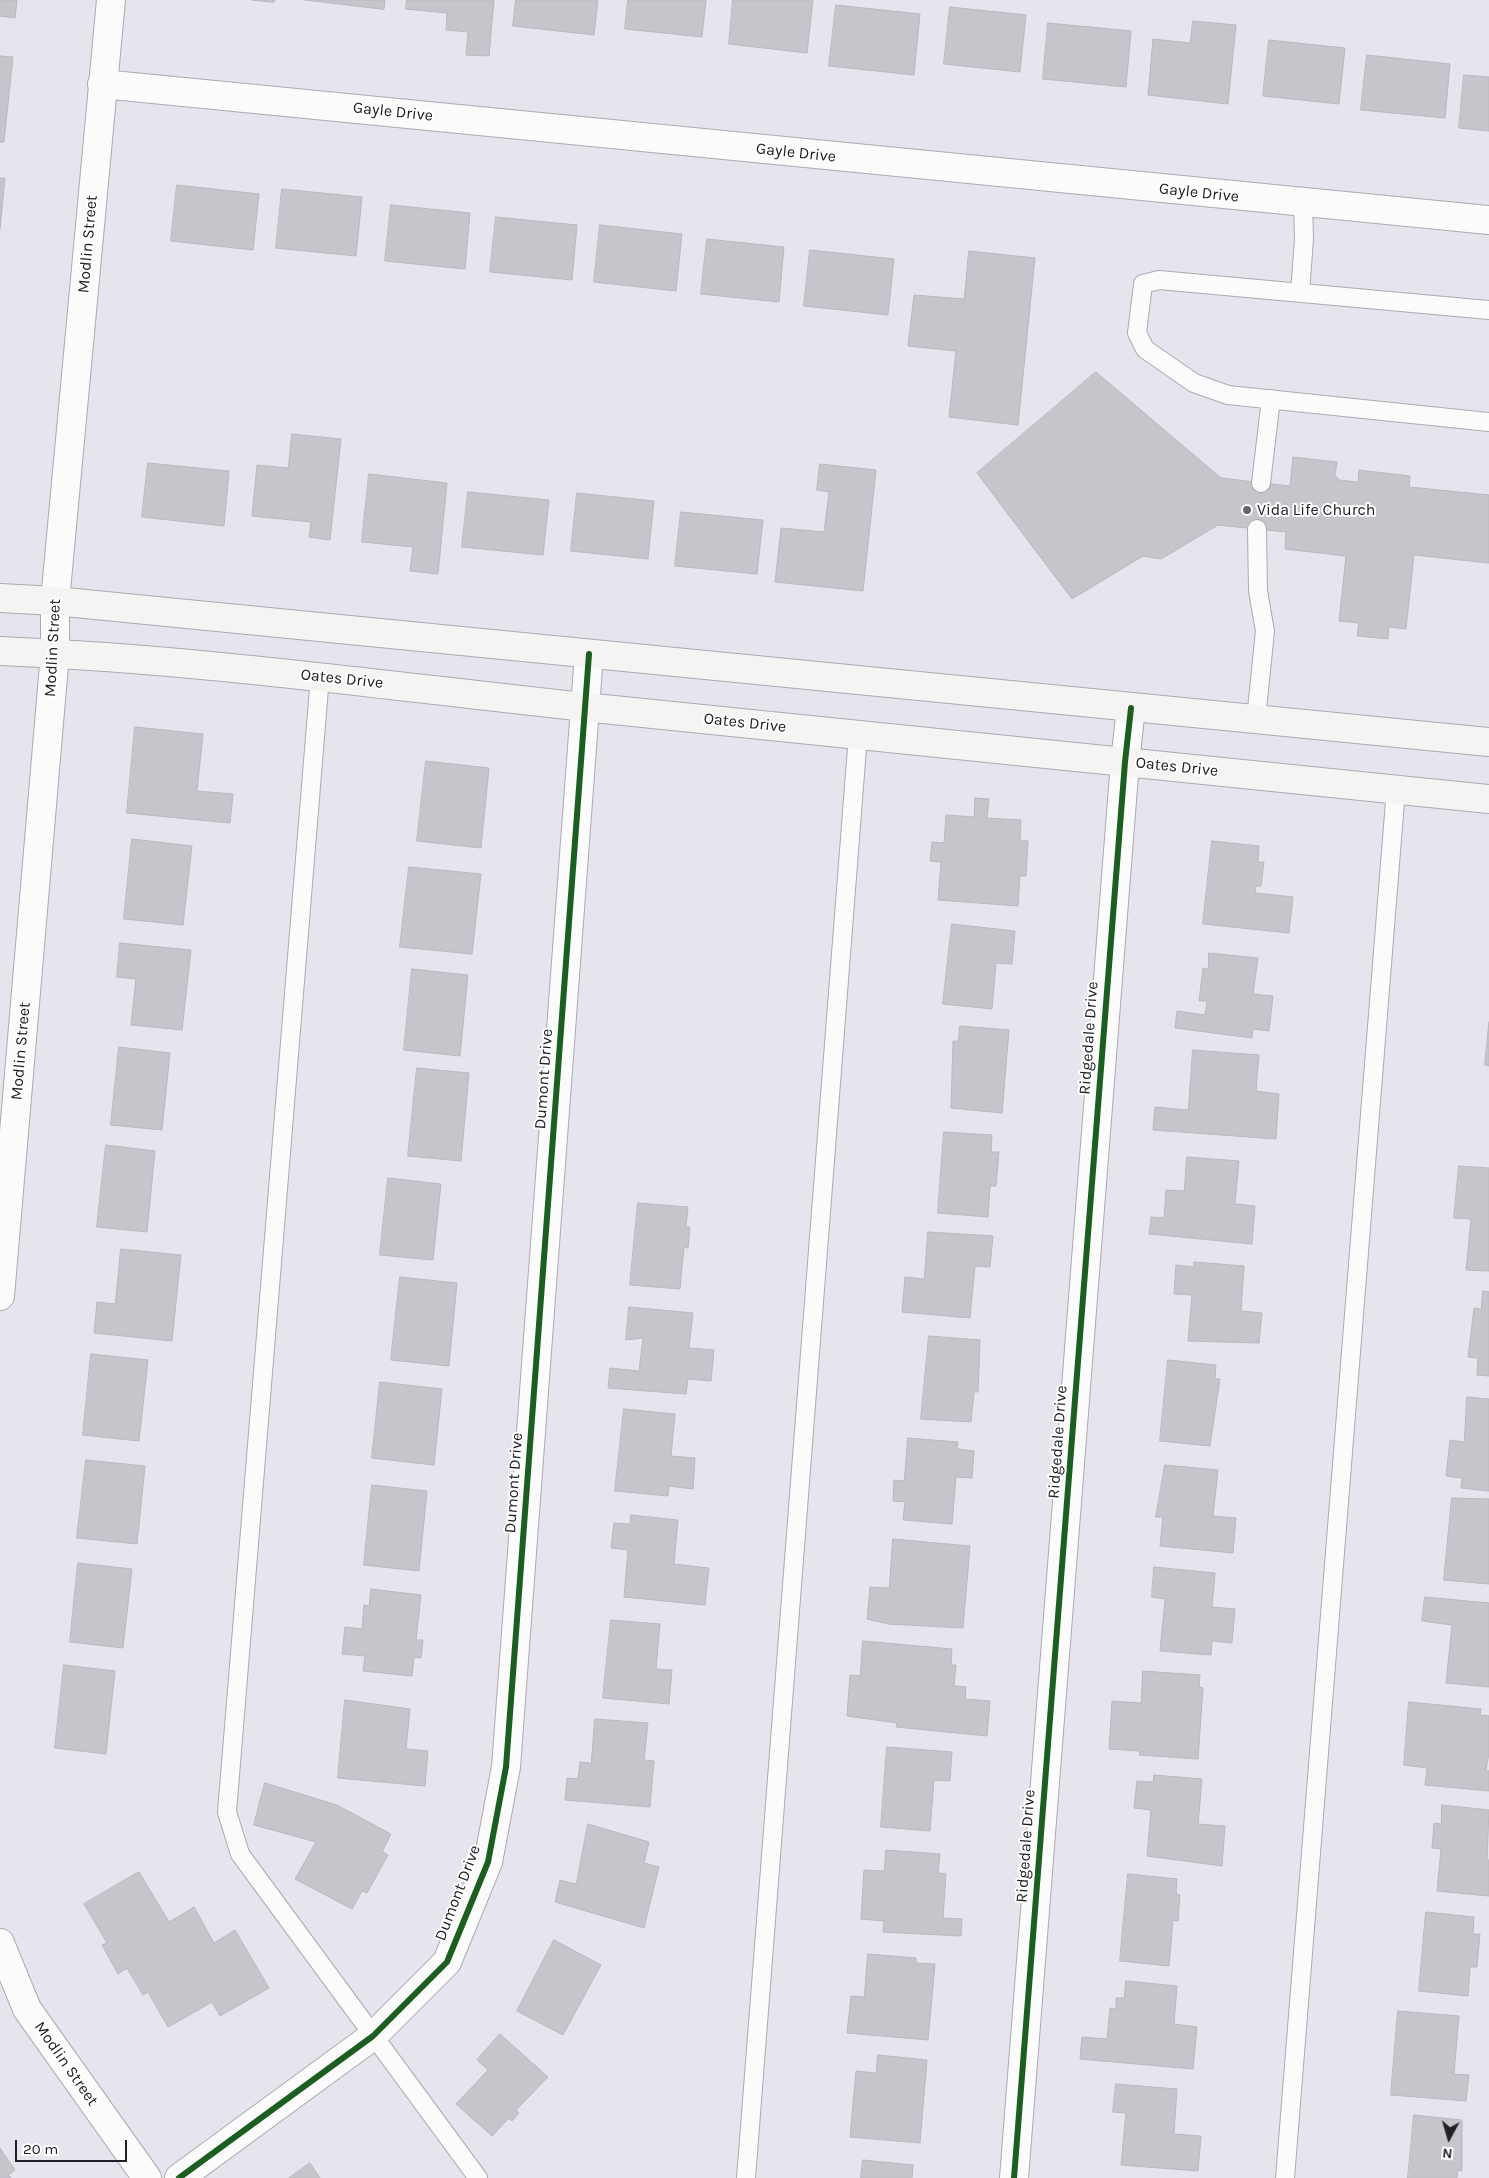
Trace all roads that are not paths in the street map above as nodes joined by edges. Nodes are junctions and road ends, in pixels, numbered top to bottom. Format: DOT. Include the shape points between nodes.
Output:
graph roads {
  1 [pos="111,0"];
  2 [pos="102,84"];
  3 [pos="1304,203"];
  4 [pos="1489,220"];
  5 [pos="1300,292"];
  6 [pos="1489,310"];
  7 [pos="1271,399"];
  8 [pos="1489,422"];
  9 [pos="1261,483"];
  10 [pos="1256,529"];
  11 [pos="0,598"];
  12 [pos="55,600"];
  13 [pos="0,651"];
  14 [pos="55,653"];
  15 [pos="589,654"];
  16 [pos="320,676"];
  17 [pos="585,707"];
  18 [pos="1131,708"];
  19 [pos="1256,719"];
  20 [pos="858,735"];
  21 [pos="1489,742"];
  22 [pos="1125,762"];
  23 [pos="1396,789"];
  24 [pos="1489,799"];
  25 [pos="0,1296"];
  26 [pos="0,1943"];
  27 [pos="373,2036"];
  28 [pos="147,2178"];
  29 [pos="179,2178"];
  30 [pos="478,2178"];
  31 [pos="746,2178"];
  32 [pos="1014,2178"];
  33 [pos="1284,2178"];
  1 -- 2 [label="street, Modlin Street"];
  2 -- 3 [label="street, Gayle Drive"];
  2 -- 12 [label="street, Modlin Street"];
  3 -- 4 [label="street, Gayle Drive"];
  3 -- 5 [label="lane"];
  5 -- 6 [label="lane"];
  5 -- 7 [label="lane" via="1159,280 1143,284 1137,333 1145,349 1194,383 1228,395"];
  7 -- 8 [label="lane"];
  7 -- 9 [label="lane"];
  10 -- 19 [label="lane" via="1258,591 1265,631"];
  11 -- 12 [label="main road"];
  12 -- 14 [label="street, Modlin Street"];
  12 -- 15 [label="main road"];
  13 -- 14 [label="main road, Oates Drive"];
  14 -- 16 [label="main road, Oates Drive"];
  14 -- 25 [label="street, Modlin Street"];
  15 -- 17 [label="street, Dumont Drive"];
  15 -- 18 [label="main road"];
  16 -- 17 [label="main road, Oates Drive"];
  16 -- 27 [label="lane" via="227,1812 240,1854"];
  17 -- 20 [label="main road, Oates Drive"];
  17 -- 27 [label="street, Dumont Drive" via="506,1767 488,1862 446,1962"];
  18 -- 19 [label="main road"];
  18 -- 22 [label="street, Ridgedale Drive"];
  19 -- 21 [label="main road"];
  20 -- 22 [label="main road, Oates Drive"];
  20 -- 31 [label="lane"];
  22 -- 23 [label="main road, Oates Drive"];
  22 -- 32 [label="street, Ridgedale Drive"];
  23 -- 24 [label="main road, Oates Drive"];
  23 -- 33 [label="lane"];
  26 -- 28 [label="street, Modlin Street" via="27,2009"];
  27 -- 29 [label="street, Dumont Drive"];
  27 -- 30 [label="lane"];
}
